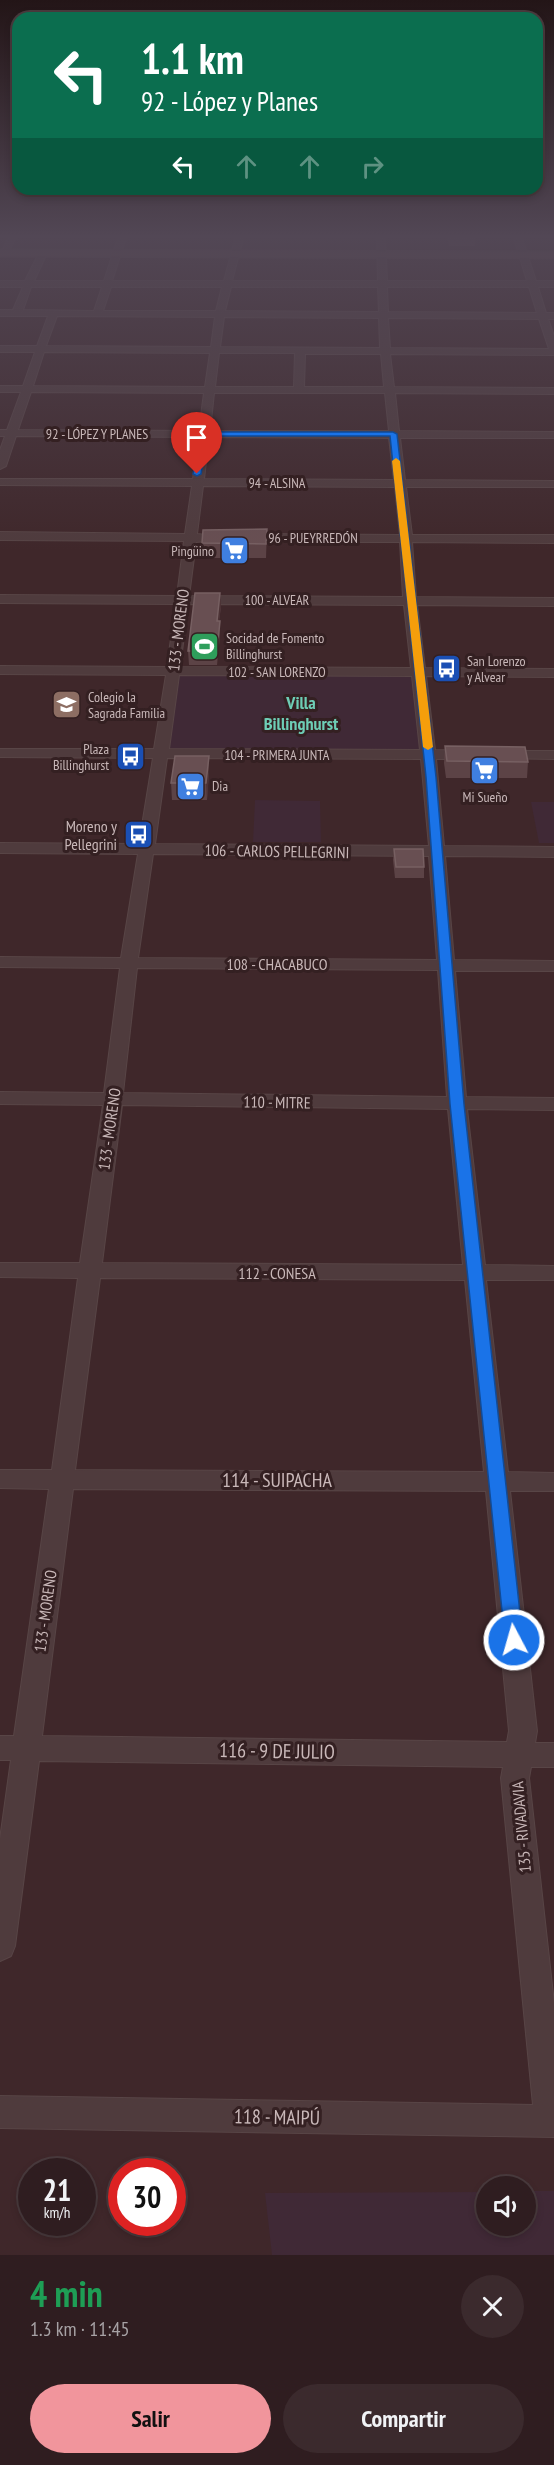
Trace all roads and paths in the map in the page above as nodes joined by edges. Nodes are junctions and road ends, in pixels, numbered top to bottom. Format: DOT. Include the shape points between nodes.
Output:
graph roads {
  1 [pos="43,340"];
  2 [pos="216,340"];
  3 [pos="386,340"];
  4 [pos="0,349"];
  5 [pos="40,349"];
  6 [pos="215,350"];
  7 [pos="300,351"];
  8 [pos="386,351"];
  9 [pos="554,352"];
  10 [pos="0,389"];
  11 [pos="27,389"];
  12 [pos="210,391"];
  13 [pos="299,391"];
  14 [pos="389,391"];
  15 [pos="554,391"];
  16 [pos="0,433"];
  17 [pos="12,433"];
  18 [pos="204,434"];
  19 [pos="393,434"];
  20 [pos="554,435"];
  21 [pos="0,466"];
  22 [pos="0,482"];
  23 [pos="196,483"];
  24 [pos="398,484"];
  25 [pos="554,484"];
  26 [pos="0,536"];
  27 [pos="191,538"];
  28 [pos="405,538"];
  29 [pos="554,539"];
  30 [pos="0,599"];
  31 [pos="182,600"];
  32 [pos="410,601"];
  33 [pos="554,602"];
  34 [pos="0,670"];
  35 [pos="173,672"];
  36 [pos="419,672"];
  37 [pos="554,673"];
  38 [pos="0,753"];
  39 [pos="159,753"];
  40 [pos="429,754"];
  41 [pos="554,755"];
  42 [pos="0,848"];
  43 [pos="144,849"];
  44 [pos="436,852"];
  45 [pos="554,852"];
  46 [pos="0,962"];
  47 [pos="129,963"];
  48 [pos="445,965"];
  49 [pos="554,966"];
  50 [pos="0,1098"];
  51 [pos="113,1099"];
  52 [pos="457,1104"];
  53 [pos="554,1104"];
  54 [pos="0,1270"];
  55 [pos="89,1272"];
  56 [pos="477,1273"];
  57 [pos="554,1274"];
  58 [pos="0,1479"];
  59 [pos="62,1479"];
  60 [pos="497,1481"];
  61 [pos="554,1482"];
  62 [pos="13,1749"];
  63 [pos="520,1754"];
  64 [pos="554,1755"];
  65 [pos="0,1946"];
  66 [pos="0,2112"];
  67 [pos="553,2121"];
  1 -- 5 [label="street"];
  2 -- 6 [label="street, 133 - MORENO"];
  3 -- 8 [label="street, 135 - RIVADAVIA"];
  4 -- 5 [label="street"];
  5 -- 6 [label="street"];
  5 -- 11 [label="street"];
  6 -- 7 [label="street"];
  6 -- 12 [label="street, 133 - MORENO"];
  7 -- 8 [label="street"];
  7 -- 13 [label="street"];
  8 -- 9 [label="street"];
  8 -- 14 [label="street, 135 - RIVADAVIA"];
  10 -- 11 [label="street"];
  11 -- 12 [label="street"];
  11 -- 17 [label="street"];
  12 -- 13 [label="street"];
  12 -- 18 [label="street, 133 - MORENO"];
  13 -- 14 [label="street"];
  14 -- 15 [label="street"];
  14 -- 19 [label="street, 135 - RIVADAVIA"];
  16 -- 17 [label="street, 92 - LÓPEZ Y PLANES"];
  17 -- 18 [label="street, 92 - LÓPEZ Y PLANES"];
  17 -- 21 [label="street"];
  18 -- 19 [label="street, 92 - LÓPEZ Y PLANES"];
  18 -- 23 [label="street, 133 - MORENO"];
  19 -- 20 [label="street, 92 - LÓPEZ Y PLANES"];
  19 -- 24 [label="street, 135 - RIVADAVIA"];
  22 -- 23 [label="street, 94 - ALSINA"];
  23 -- 24 [label="street, 94 - ALSINA"];
  23 -- 27 [label="street, 133 - MORENO"];
  24 -- 25 [label="street, 94 - ALSINA"];
  24 -- 28 [label="street, 135 - RIVADAVIA"];
  26 -- 27 [label="street, 96 - PUEYRREDÓN"];
  27 -- 28 [label="street, 96 - PUEYRREDÓN"];
  27 -- 31 [label="street, 133 - MORENO"];
  28 -- 29 [label="street, 96 - PUEYRREDÓN"];
  28 -- 32 [label="street, 135 - RIVADAVIA"];
  30 -- 31 [label="street, 100 - ALVEAR"];
  31 -- 32 [label="street, 100 - ALVEAR"];
  31 -- 35 [label="street, 133 - MORENO"];
  32 -- 33 [label="street, 100 - ALVEAR"];
  32 -- 36 [label="street, 135 - RIVADAVIA"];
  34 -- 35 [label="street, 102 - SAN LORENZO"];
  35 -- 36 [label="street, 102 - SAN LORENZO"];
  35 -- 39 [label="street, 133 - MORENO"];
  36 -- 37 [label="street, 102 - SAN LORENZO"];
  36 -- 40 [label="street, 135 - RIVADAVIA"];
  38 -- 39 [label="street, 104 - PRIMERA JUNTA"];
  39 -- 40 [label="street, 104 - PRIMERA JUNTA"];
  39 -- 43 [label="street, 133 - MORENO"];
  40 -- 41 [label="street, 104 - PRIMERA JUNTA"];
  40 -- 44 [label="street, 135 - RIVADAVIA"];
  42 -- 43 [label="street, 106 - CARLOS PELLEGRINI"];
  43 -- 44 [label="street, 106 - CARLOS PELLEGRINI"];
  43 -- 47 [label="street, 133 - MORENO"];
  44 -- 45 [label="street, 106 - CARLOS PELLEGRINI"];
  44 -- 48 [label="street, 135 - RIVADAVIA"];
  46 -- 47 [label="street, 108 - CHACABUCO"];
  47 -- 48 [label="street, 108 - CHACABUCO"];
  47 -- 51 [label="street, 133 - MORENO"];
  48 -- 49 [label="street, 108 - CHACABUCO"];
  48 -- 52 [label="street, 135 - RIVADAVIA"];
  50 -- 51 [label="street, 110 - MITRE"];
  51 -- 52 [label="street, 110 - MITRE"];
  51 -- 55 [label="street, 133 - MORENO"];
  52 -- 53 [label="street, 110 - MITRE"];
  52 -- 56 [label="street, 135 - RIVADAVIA"];
  54 -- 55 [label="street, 112 - CONESA"];
  55 -- 56 [label="street, 112 - CONESA"];
  55 -- 59 [label="street, 133 - MORENO"];
  56 -- 57 [label="street, 112 - CONESA"];
  56 -- 60 [label="street, 135 - RIVADAVIA"];
  58 -- 59 [label="street, 114 - SUIPACHA"];
  59 -- 60 [label="street, 114 - SUIPACHA"];
  59 -- 62 [label="street, 133 - MORENO"];
  60 -- 61 [label="street, 114 - SUIPACHA"];
  60 -- 63 [label="street, 135 - RIVADAVIA" via="523,1731"];
  62 -- 63 [label="street, 116 - 9 DE JULIO"];
  62 -- 65 [label="street, 133 - MORENO"];
  63 -- 64 [label="street, 116 - 9 DE JULIO"];
  63 -- 67 [label="street, 135 - RIVADAVIA" via="515,1778"];
  66 -- 67 [label="street, 118 - MAIPÚ"];
}
